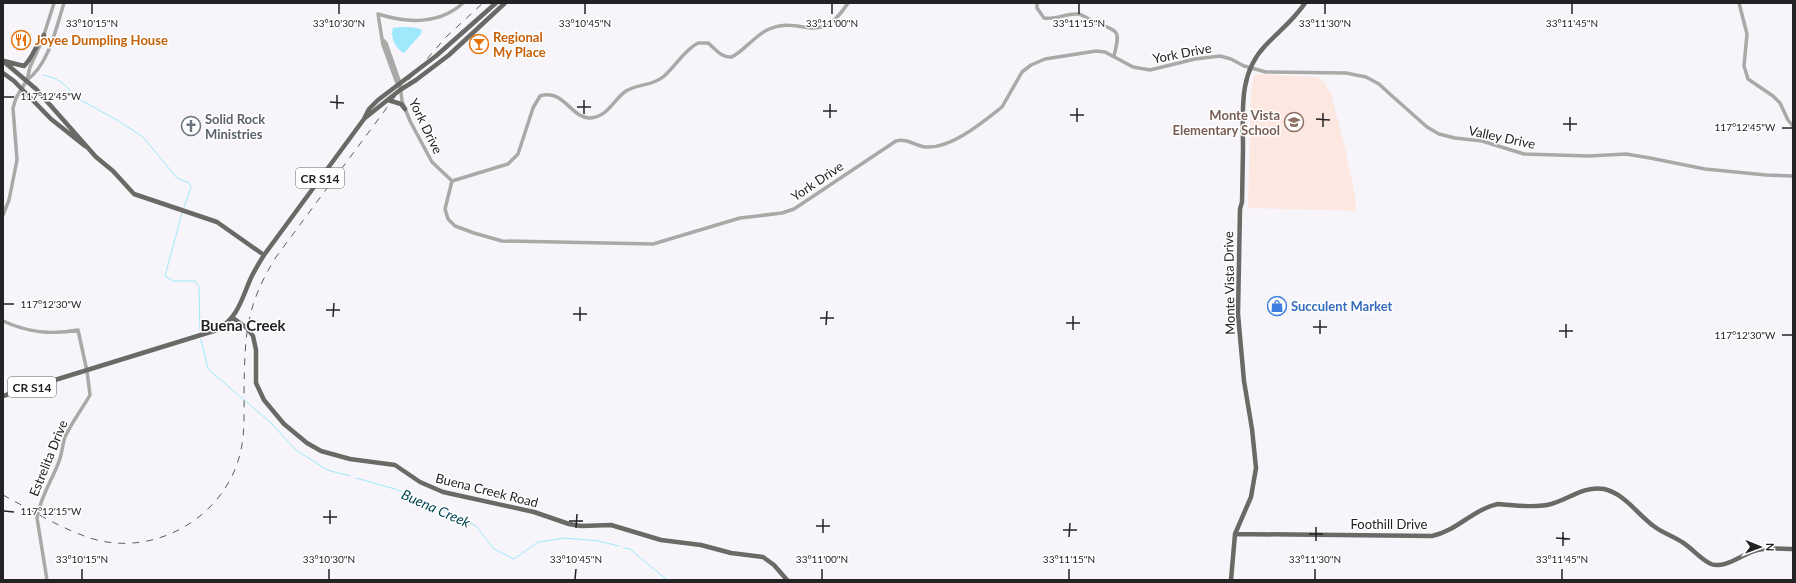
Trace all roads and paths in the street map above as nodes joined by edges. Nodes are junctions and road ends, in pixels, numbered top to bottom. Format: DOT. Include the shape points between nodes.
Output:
graph roads {
  1 [pos="54,3"];
  2 [pos="64,3"];
  3 [pos="463,3"];
  4 [pos="496,3"];
  5 [pos="505,3"];
  6 [pos="848,3"];
  7 [pos="1037,3"];
  8 [pos="1304,3"];
  9 [pos="1739,3"];
  10 [pos="44,35"];
  11 [pos="460,36"];
  12 [pos="1114,56"];
  13 [pos="4,61"];
  14 [pos="1250,67"];
  15 [pos="3,73"];
  16 [pos="27,80"];
  17 [pos="399,83"];
  18 [pos="21,89"];
  19 [pos="400,90"];
  20 [pos="388,100"];
  21 [pos="405,109"];
  22 [pos="364,119"];
  23 [pos="1793,126"];
  24 [pos="88,148"];
  25 [pos="1793,176"];
  26 [pos="452,181"];
  27 [pos="3,215"];
  28 [pos="264,255"];
  29 [pos="232,318"];
  30 [pos="3,321"];
  31 [pos="87,371"];
  32 [pos="3,396"];
  33 [pos="1235,534"];
  34 [pos="1793,549"];
  35 [pos="48,580"];
  36 [pos="787,580"];
  37 [pos="1231,580"];
  1 -- 10 [label="street"];
  2 -- 16 [label="street" via="50,44 36,74"];
  3 -- 17 [label="street, York Drive" via="450,14 431,20 413,20 378,14 383,45"];
  4 -- 11 [label="main road, CR S14"];
  5 -- 19 [label="main road, CR S14" via="449,55"];
  6 -- 26 [label="street" via="831,24 823,28 781,25 757,36 740,53 731,57 722,56 708,44 698,43 663,77 655,82 630,88 619,96 606,112 598,116 583,116 551,95 540,96 514,160"];
  7 -- 12 [label="street" via="1037,8 1044,18 1083,15 1115,31 1118,40"];
  8 -- 14 [label="main road, Monte Vista Drive" via="1264,47"];
  9 -- 23 [label="street" via="1747,34 1744,66 1748,79 1780,103"];
  10 -- 13 [label="main road" via="24,66"];
  10 -- 16 [label="street"];
  11 -- 17 [label="main road, CR S14"];
  11 -- 19 [label="main road" via="451,49"];
  12 -- 14 [label="street, York Drive" via="1133,67 1150,70 1220,56"];
  12 -- 26 [label="street, York Drive" via="1096,51 1045,59 1030,65 1017,78 1002,107 950,143 938,147 924,147 903,140 896,141 794,209 740,218 653,244 518,242 488,238 455,226 448,219 445,209"];
  13 -- 16 [label="main road"];
  14 -- 25 [label="street, Valley Drive" via="1266,72 1346,73 1366,77 1391,94 1423,125 1439,134 1482,141 1524,154 1626,154 1705,169"];
  14 -- 33 [label="main road, Monte Vista Drive" via="1245,80 1244,95 1238,314 1256,468 1251,497"];
  15 -- 18 [label="main road"];
  16 -- 18 [label="street"];
  16 -- 24 [label="main road"];
  17 -- 19 [label="street, York Drive"];
  17 -- 22 [label="main road, CR S14" via="369,109"];
  18 -- 24 [label="main road" via="59,127"];
  18 -- 27 [label="street" via="13,108 16,170 10,200"];
  19 -- 20 [label="main road, CR S14"];
  19 -- 21 [label="street, York Drive"];
  20 -- 21 [label="main road" via="401,104"];
  20 -- 22 [label="main road, CR S14"];
  21 -- 26 [label="street, York Drive" via="432,162"];
  22 -- 28 [label="main road, CR S14"];
  24 -- 28 [label="main road" via="134,194 217,222"];
  28 -- 29 [label="main road, CR S14"];
  29 -- 31 [label="main road, CR S14" via="217,330"];
  29 -- 36 [label="main road, Buena Creek Road" via="247,328 253,336 256,350 256,383 264,400 284,424 321,451 350,459 395,465 420,482 443,492 528,511 569,524 611,525 661,540 763,557"];
  30 -- 31 [label="street" via="22,329 55,333 78,330"];
  31 -- 32 [label="main road, CR S14"];
  31 -- 35 [label="street, Estrelita Drive" via="90,395 64,439 58,464 41,500 37,518"];
  33 -- 34 [label="main road, Foothill Drive" via="1432,536 1454,528 1490,505 1546,505 1593,489 1605,490 1616,495 1656,528 1683,542 1712,564 1727,563 1754,551"];
  33 -- 37 [label="main road, Monte Vista Drive"];
}
